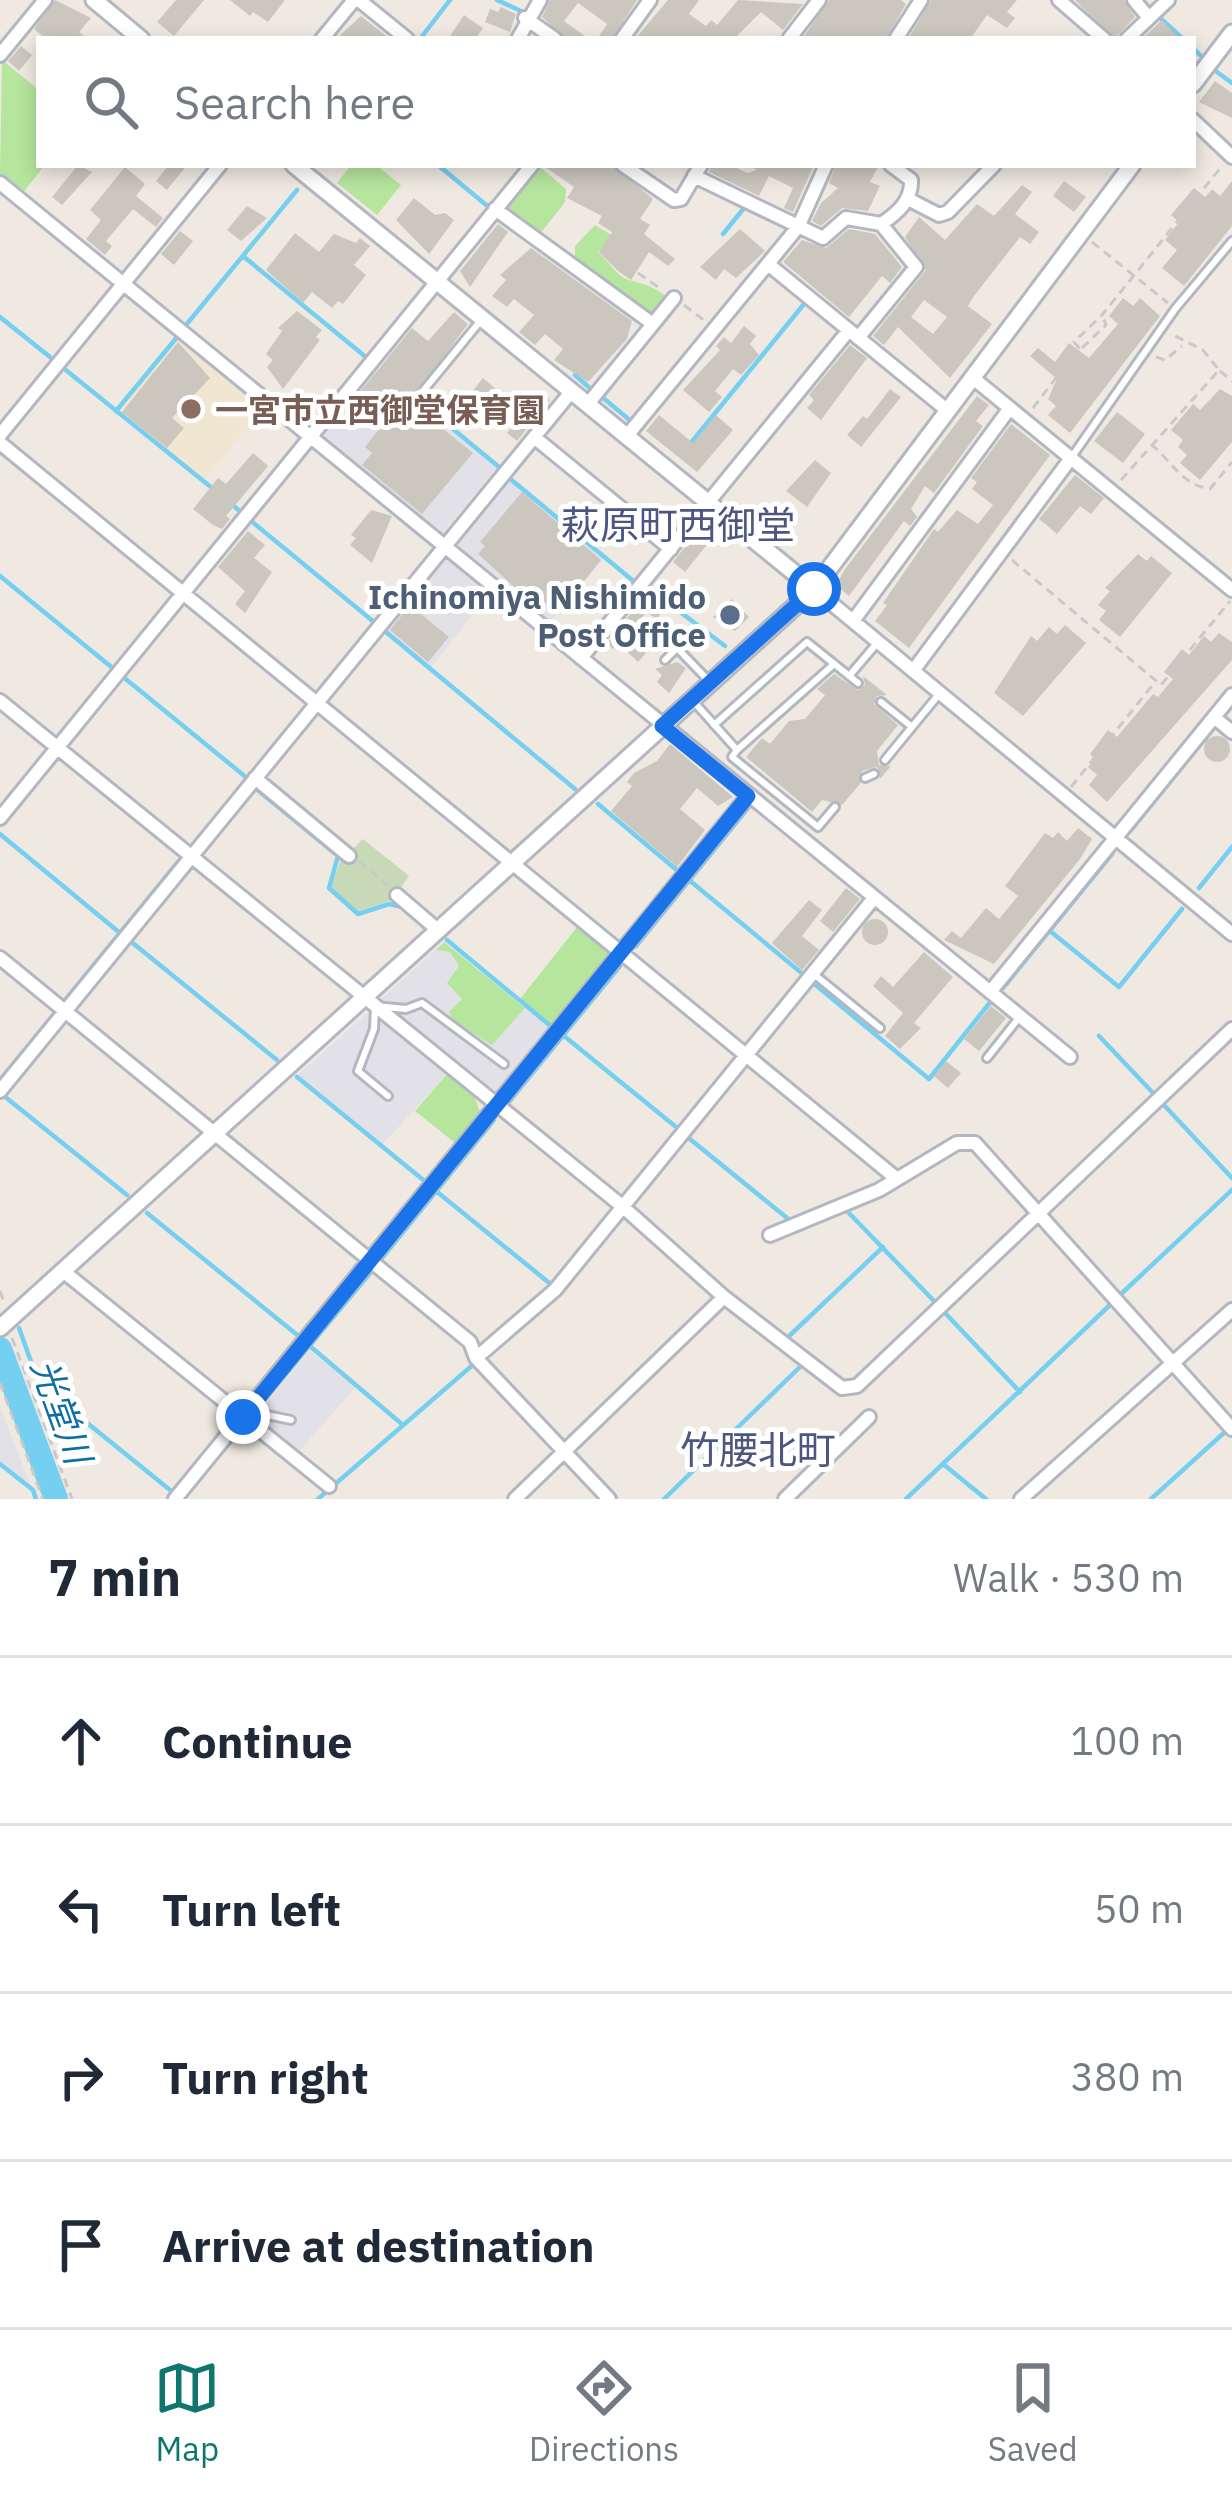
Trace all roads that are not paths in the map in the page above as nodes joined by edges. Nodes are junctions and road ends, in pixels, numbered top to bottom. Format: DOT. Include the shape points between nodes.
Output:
graph roads {
  1 [pos="45,0"];
  2 [pos="94,0"];
  3 [pos="356,0"];
  4 [pos="540,0"];
  5 [pos="650,0"];
  6 [pos="819,0"];
  7 [pos="921,0"];
  8 [pos="1059,0"];
  9 [pos="1134,0"];
  10 [pos="1168,0"];
  11 [pos="1149,17"];
  12 [pos="525,18"];
  13 [pos="1232,33"];
  14 [pos="137,36"];
  15 [pos="325,36"];
  16 [pos="402,36"];
  17 [pos="519,36"];
  18 [pos="551,36"];
  19 [pos="624,36"];
  20 [pos="791,36"];
  21 [pos="898,36"];
  22 [pos="1101,36"];
  23 [pos="1130,36"];
  24 [pos="0,55"];
  25 [pos="1196,80"];
  26 [pos="1196,123"];
  27 [pos="1231,156"];
  28 [pos="218,168"];
  29 [pos="298,168"];
  30 [pos="529,168"];
  31 [pos="627,168"];
  32 [pos="825,168"];
  33 [pos="895,168"];
  34 [pos="991,168"];
  35 [pos="1130,168"];
  36 [pos="698,170"];
  37 [pos="0,183"];
  38 [pos="908,199"];
  39 [pos="495,209"];
  40 [pos="881,224"];
  41 [pos="798,227"];
  42 [pos="1232,241"];
  43 [pos="768,264"];
  44 [pos="436,282"];
  45 [pos="122,284"];
  46 [pos="674,298"];
  47 [pos="482,319"];
  48 [pos="653,324"];
  49 [pos="854,334"];
  50 [pos="974,378"];
  51 [pos="571,392"];
  52 [pos="419,396"];
  53 [pos="587,405"];
  54 [pos="1010,408"];
  55 [pos="948,412"];
  56 [pos="310,436"];
  57 [pos="534,437"];
  58 [pos="626,437"];
  59 [pos="0,439"];
  60 [pos="1071,458"];
  61 [pos="707,504"];
  62 [pos="442,547"];
  63 [pos="671,549"];
  64 [pos="814,589"];
  65 [pos="1232,590"];
  66 [pos="183,592"];
  67 [pos="854,622"];
  68 [pos="878,642"];
  69 [pos="581,658"];
  70 [pos="664,660"];
  71 [pos="834,664"];
  72 [pos="914,671"];
  73 [pos="849,676"];
  74 [pos="710,682"];
  75 [pos="858,683"];
  76 [pos="940,693"];
  77 [pos="1232,694"];
  78 [pos="692,699"];
  79 [pos="0,700"];
  80 [pos="316,702"];
  81 [pos="881,702"];
  82 [pos="1214,717"];
  83 [pos="714,725"];
  84 [pos="662,726"];
  85 [pos="912,727"];
  86 [pos="1232,732"];
  87 [pos="57,747"];
  88 [pos="737,750"];
  89 [pos="885,760"];
  90 [pos="255,778"];
  91 [pos="748,796"];
  92 [pos="835,807"];
  93 [pos="0,818"];
  94 [pos="1115,838"];
  95 [pos="191,856"];
  96 [pos="349,856"];
  97 [pos="514,862"];
  98 [pos="397,895"];
  99 [pos="874,898"];
  100 [pos="439,931"];
  101 [pos="1232,934"];
  102 [pos="622,952"];
  103 [pos="0,958"];
  104 [pos="812,973"];
  105 [pos="990,992"];
  106 [pos="370,1002"];
  107 [pos="65,1011"];
  108 [pos="1020,1017"];
  109 [pos="880,1028"];
  110 [pos="1232,1029"];
  111 [pos="748,1053"];
  112 [pos="1070,1057"];
  113 [pos="987,1058"];
  114 [pos="504,1064"];
  115 [pos="0,1091"];
  116 [pos="388,1096"];
  117 [pos="497,1106"];
  118 [pos="216,1133"];
  119 [pos="897,1179"];
  120 [pos="622,1206"];
  121 [pos="1039,1213"];
  122 [pos="770,1235"];
  123 [pos="373,1261"];
  124 [pos="63,1271"];
  125 [pos="724,1297"];
  126 [pos="1232,1310"];
  127 [pos="4,1325"];
  128 [pos="476,1358"];
  129 [pos="1173,1364"];
  130 [pos="245,1414"];
  131 [pos="869,1417"];
  132 [pos="291,1420"];
  133 [pos="1232,1429"];
  134 [pos="564,1451"];
  135 [pos="329,1486"];
  136 [pos="175,1499"];
  137 [pos="515,1499"];
  138 [pos="610,1499"];
  139 [pos="784,1499"];
  140 [pos="1021,1499"];
  1 -- 24 [label="street"];
  2 -- 14 [label="street"];
  3 -- 15 [label="street"];
  3 -- 16 [label="street"];
  4 -- 12 [label="street"];
  5 -- 19 [label="street"];
  6 -- 20 [label="street"];
  7 -- 21 [label="street"];
  8 -- 22 [label="street"];
  9 -- 11 [label="street"];
  10 -- 11 [label="street"];
  11 -- 23 [label="street"];
  12 -- 17 [label="street"];
  12 -- 18 [label="street"];
  13 -- 25 [label="street"];
  26 -- 27 [label="street"];
  28 -- 45 [label="street"];
  29 -- 44 [label="street"];
  30 -- 39 [label="street"];
  31 -- 36 [label="street" via="674,200"];
  32 -- 41 [label="street"];
  33 -- 38 [label="street" via="911,180"];
  34 -- 38 [label="street" via="949,212"];
  35 -- 50 [label="street"];
  36 -- 41 [label="street"];
  37 -- 45 [label="street"];
  38 -- 40 [label="street"];
  39 -- 44 [label="street"];
  39 -- 48 [label="street"];
  40 -- 41 [label="street" via="846,218 823,238"];
  40 -- 49 [label="street" via="916,267"];
  41 -- 43 [label="street"];
  42 -- 60 [label="lane"];
  43 -- 49 [label="street"];
  43 -- 58 [label="street"];
  44 -- 47 [label="street"];
  44 -- 56 [label="street"];
  45 -- 56 [label="street"];
  45 -- 59 [label="street"];
  46 -- 48 [label="street"];
  47 -- 51 [label="street"];
  47 -- 52 [label="lane"];
  48 -- 53 [label="street"];
  49 -- 55 [label="street"];
  49 -- 61 [label="street"];
  50 -- 54 [label="street"];
  50 -- 55 [label="street"];
  51 -- 53 [label="street"];
  51 -- 57 [label="street"];
  53 -- 58 [label="street"];
  54 -- 60 [label="street"];
  54 -- 67 [label="street"];
  55 -- 64 [label="street"];
  56 -- 62 [label="street"];
  56 -- 66 [label="street"];
  57 -- 62 [label="street"];
  57 -- 63 [label="street"];
  58 -- 61 [label="street"];
  59 -- 66 [label="street"];
  60 -- 65 [label="street"];
  60 -- 72 [label="street"];
  61 -- 63 [label="street"];
  61 -- 64 [label="street"];
  62 -- 69 [label="street"];
  62 -- 80 [label="street"];
  63 -- 69 [label="street"];
  64 -- 67 [label="street"];
  64 -- 74 [label="street"];
  66 -- 80 [label="street"];
  66 -- 87 [label="street"];
  67 -- 68 [label="street"];
  68 -- 72 [label="street"];
  68 -- 73 [label="lane"];
  69 -- 84 [label="street"];
  70 -- 74 [label="lane" via="677,648"];
  71 -- 73 [label="lane"];
  71 -- 83 [label="lane" via="807,642"];
  71 -- 88 [label="lane"];
  72 -- 76 [label="street"];
  73 -- 75 [label="lane"];
  74 -- 78 [label="street"];
  76 -- 85 [label="lane"];
  76 -- 94 [label="street"];
  77 -- 82 [label="street"];
  78 -- 83 [label="lane"];
  78 -- 84 [label="street"];
  79 -- 87 [label="street"];
  80 -- 90 [label="street"];
  80 -- 97 [label="street"];
  81 -- 85 [label="lane"];
  82 -- 86 [label="street"];
  82 -- 94 [label="street"];
  83 -- 88 [label="lane"];
  84 -- 91 [label="street"];
  84 -- 97 [label="street"];
  85 -- 89 [label="lane"];
  87 -- 93 [label="street"];
  87 -- 95 [label="street"];
  88 -- 92 [label="lane" via="732,757 818,827"];
  90 -- 95 [label="street"];
  90 -- 96 [label="street"];
  91 -- 99 [label="street"];
  91 -- 102 [label="street"];
  94 -- 101 [label="street"];
  94 -- 105 [label="street"];
  95 -- 106 [label="street"];
  95 -- 107 [label="street"];
  97 -- 100 [label="street"];
  97 -- 102 [label="street"];
  98 -- 100 [label="street"];
  99 -- 104 [label="street"];
  99 -- 105 [label="street"];
  100 -- 106 [label="street"];
  102 -- 111 [label="street"];
  102 -- 117 [label="street"];
  103 -- 107 [label="street"];
  104 -- 109 [label="lane"];
  104 -- 111 [label="street"];
  105 -- 108 [label="street"];
  106 -- 114 [label="lane" via="406,1010 422,1003"];
  106 -- 116 [label="lane" via="374,1029 358,1071"];
  106 -- 117 [label="street"];
  106 -- 118 [label="street"];
  107 -- 115 [label="street"];
  107 -- 118 [label="street"];
  108 -- 112 [label="street"];
  108 -- 113 [label="lane"];
  110 -- 121 [label="street"];
  111 -- 119 [label="street"];
  111 -- 120 [label="street"];
  117 -- 120 [label="street"];
  117 -- 123 [label="street"];
  118 -- 123 [label="street"];
  118 -- 124 [label="street"];
  119 -- 121 [label="street" via="968,1140"];
  119 -- 122 [label="street"];
  120 -- 125 [label="street"];
  120 -- 128 [label="street" via="555,1290"];
  121 -- 125 [label="street" via="850,1389"];
  121 -- 129 [label="street"];
  123 -- 128 [label="street" via="470,1342"];
  123 -- 130 [label="street"];
  124 -- 127 [label="street"];
  124 -- 130 [label="street"];
  125 -- 134 [label="street"];
  126 -- 129 [label="street"];
  128 -- 134 [label="street"];
  129 -- 133 [label="street"];
  129 -- 140 [label="street"];
  130 -- 132 [label="lane"];
  130 -- 135 [label="street"];
  130 -- 136 [label="street"];
  131 -- 139 [label="street"];
  134 -- 137 [label="street"];
  134 -- 138 [label="street"];
}
